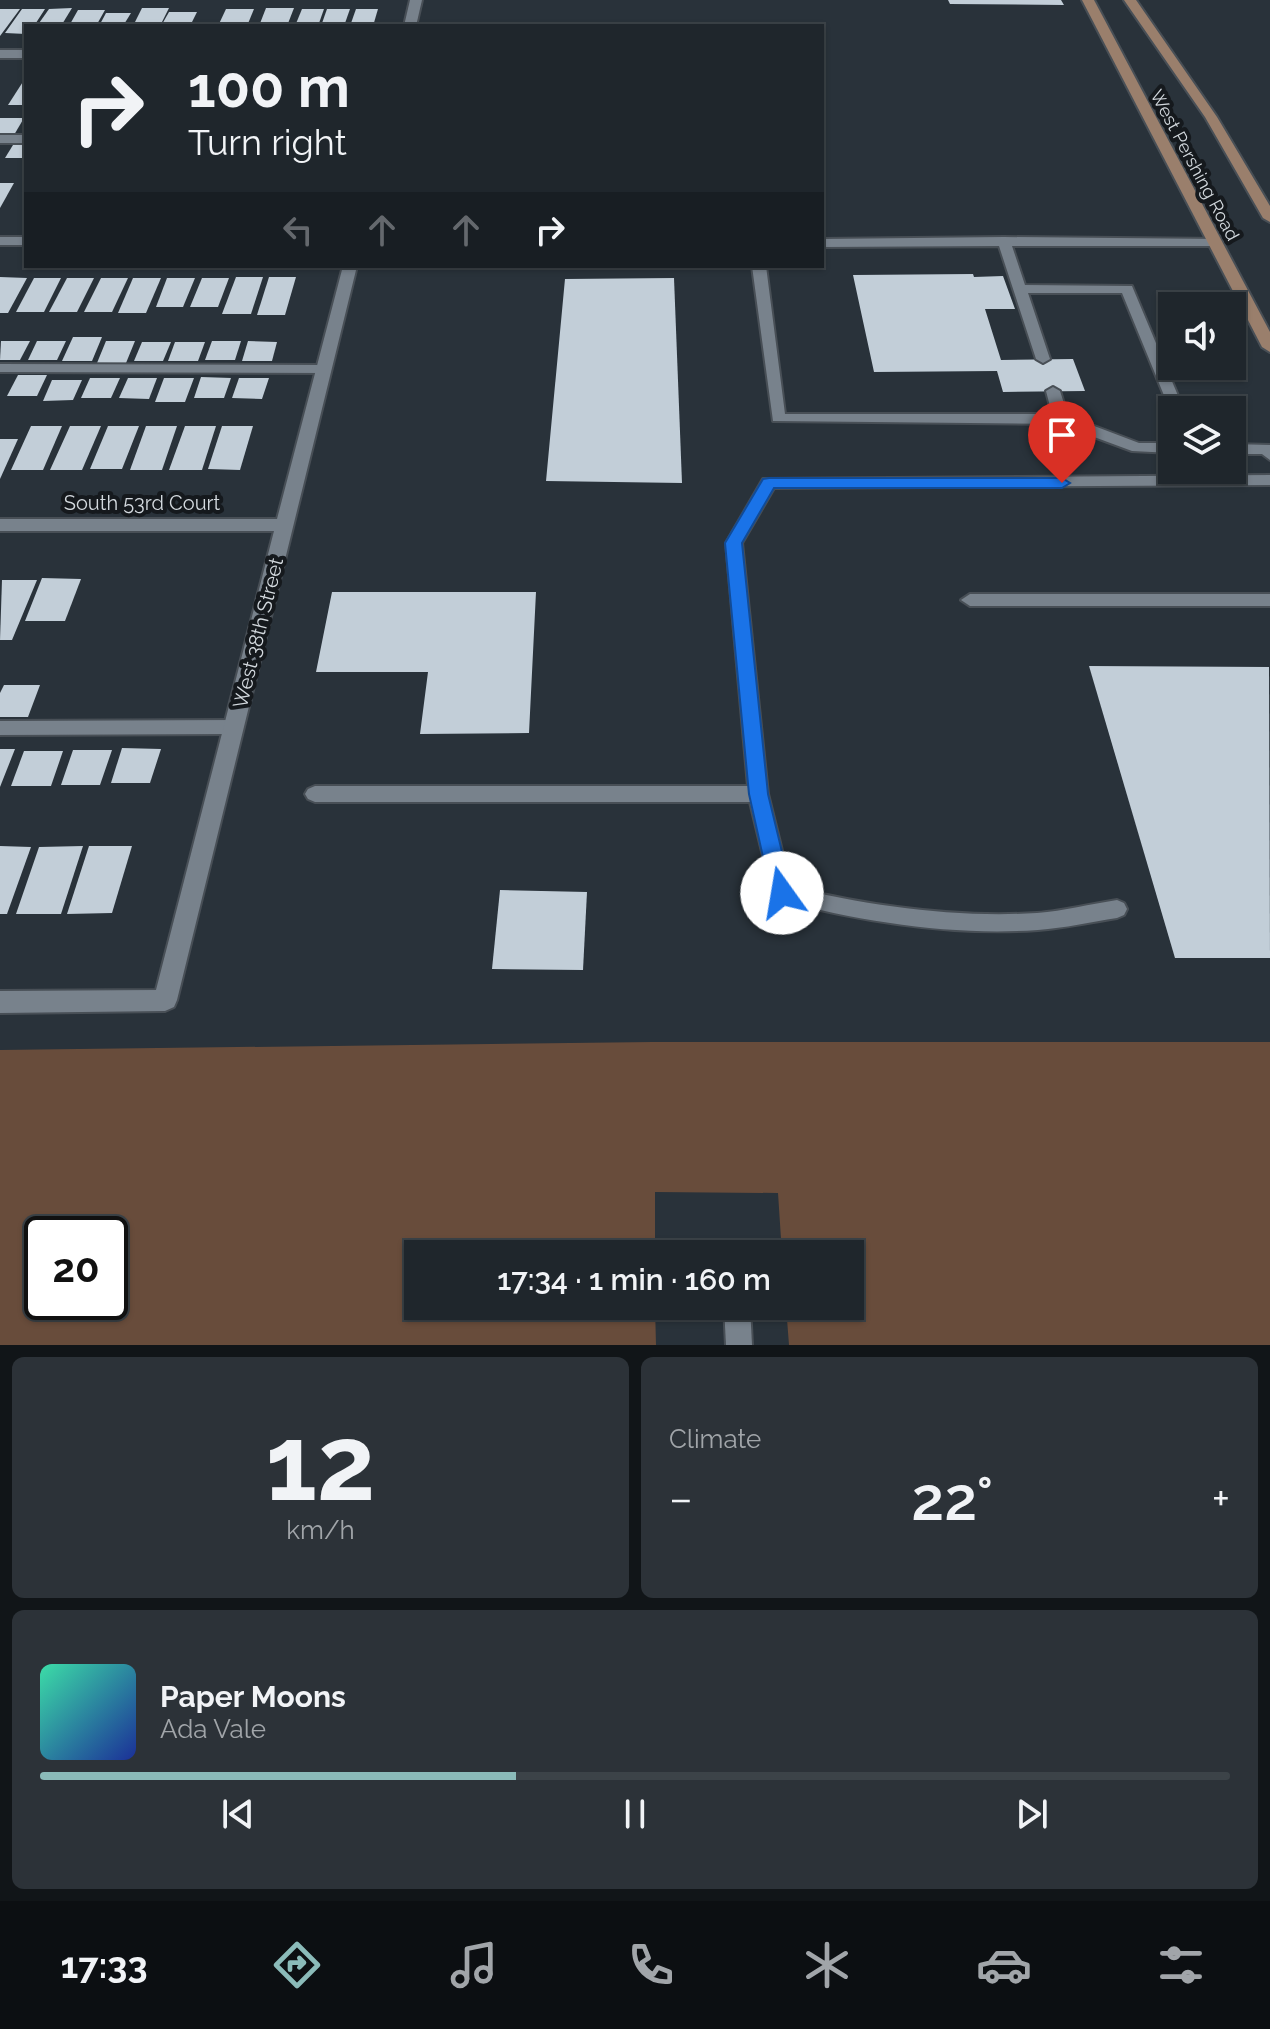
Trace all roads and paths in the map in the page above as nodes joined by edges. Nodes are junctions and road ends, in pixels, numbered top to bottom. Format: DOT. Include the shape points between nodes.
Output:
graph roads {
  1 [pos="416,0"];
  2 [pos="1088,0"];
  3 [pos="1130,0"];
  4 [pos="410,24"];
  5 [pos="0,54"];
  6 [pos="24,54"];
  7 [pos="0,139"];
  8 [pos="24,139"];
  9 [pos="1270,218"];
  10 [pos="0,241"];
  11 [pos="24,241"];
  12 [pos="1004,241"];
  13 [pos="1215,242"];
  14 [pos="824,243"];
  15 [pos="349,268"];
  16 [pos="759,268"];
  17 [pos="1019,289"];
  18 [pos="1270,347"];
  19 [pos="1043,359"];
  20 [pos="0,368"];
  21 [pos="324,369"];
  22 [pos="1053,391"];
  23 [pos="1171,396"];
  24 [pos="1061,419"];
  25 [pos="1158,448"];
  26 [pos="1246,449"];
  27 [pos="1270,455"];
  28 [pos="1270,480"];
  29 [pos="0,525"];
  30 [pos="285,525"];
  31 [pos="970,600"];
  32 [pos="1270,600"];
  33 [pos="234,727"];
  34 [pos="0,728"];
  35 [pos="315,794"];
  36 [pos="758,794"];
  37 [pos="1117,909"];
  38 [pos="0,1002"];
  39 [pos="738,1320"];
  40 [pos="739,1345"];
  1 -- 4 [label="street"];
  2 -- 13 [label="main road, West Pershing Road"];
  3 -- 9 [label="main road, West Pershing Road" via="1211,117"];
  5 -- 6 [label="street"];
  7 -- 8 [label="lane"];
  10 -- 11 [label="street"];
  12 -- 13 [label="lane"];
  12 -- 14 [label="lane"];
  12 -- 17 [label="lane"];
  13 -- 18 [label="main road, West Pershing Road"];
  15 -- 21 [label="street, West 38th Street"];
  16 -- 24 [label="lane" via="778,418"];
  17 -- 19 [label="lane"];
  17 -- 23 [label="lane" via="1127,289"];
  20 -- 21 [label="lane"];
  21 -- 30 [label="street, West 38th Street"];
  22 -- 24 [label="lane"];
  24 -- 25 [label="lane" via="1137,448"];
  26 -- 27 [label="lane" via="1267,449"];
  28 -- 36 [label="lane" via="769,483 734,543"];
  29 -- 30 [label="street, South 53rd Court"];
  30 -- 33 [label="street, West 38th Street"];
  31 -- 32 [label="lane"];
  33 -- 34 [label="lane"];
  33 -- 38 [label="street, West 38th Street" via="165,1000"];
  35 -- 36 [label="lane"];
  36 -- 37 [label="lane" via="782,893 850,911 941,920 1028,923"];
  39 -- 40 [label="lane"];
}
